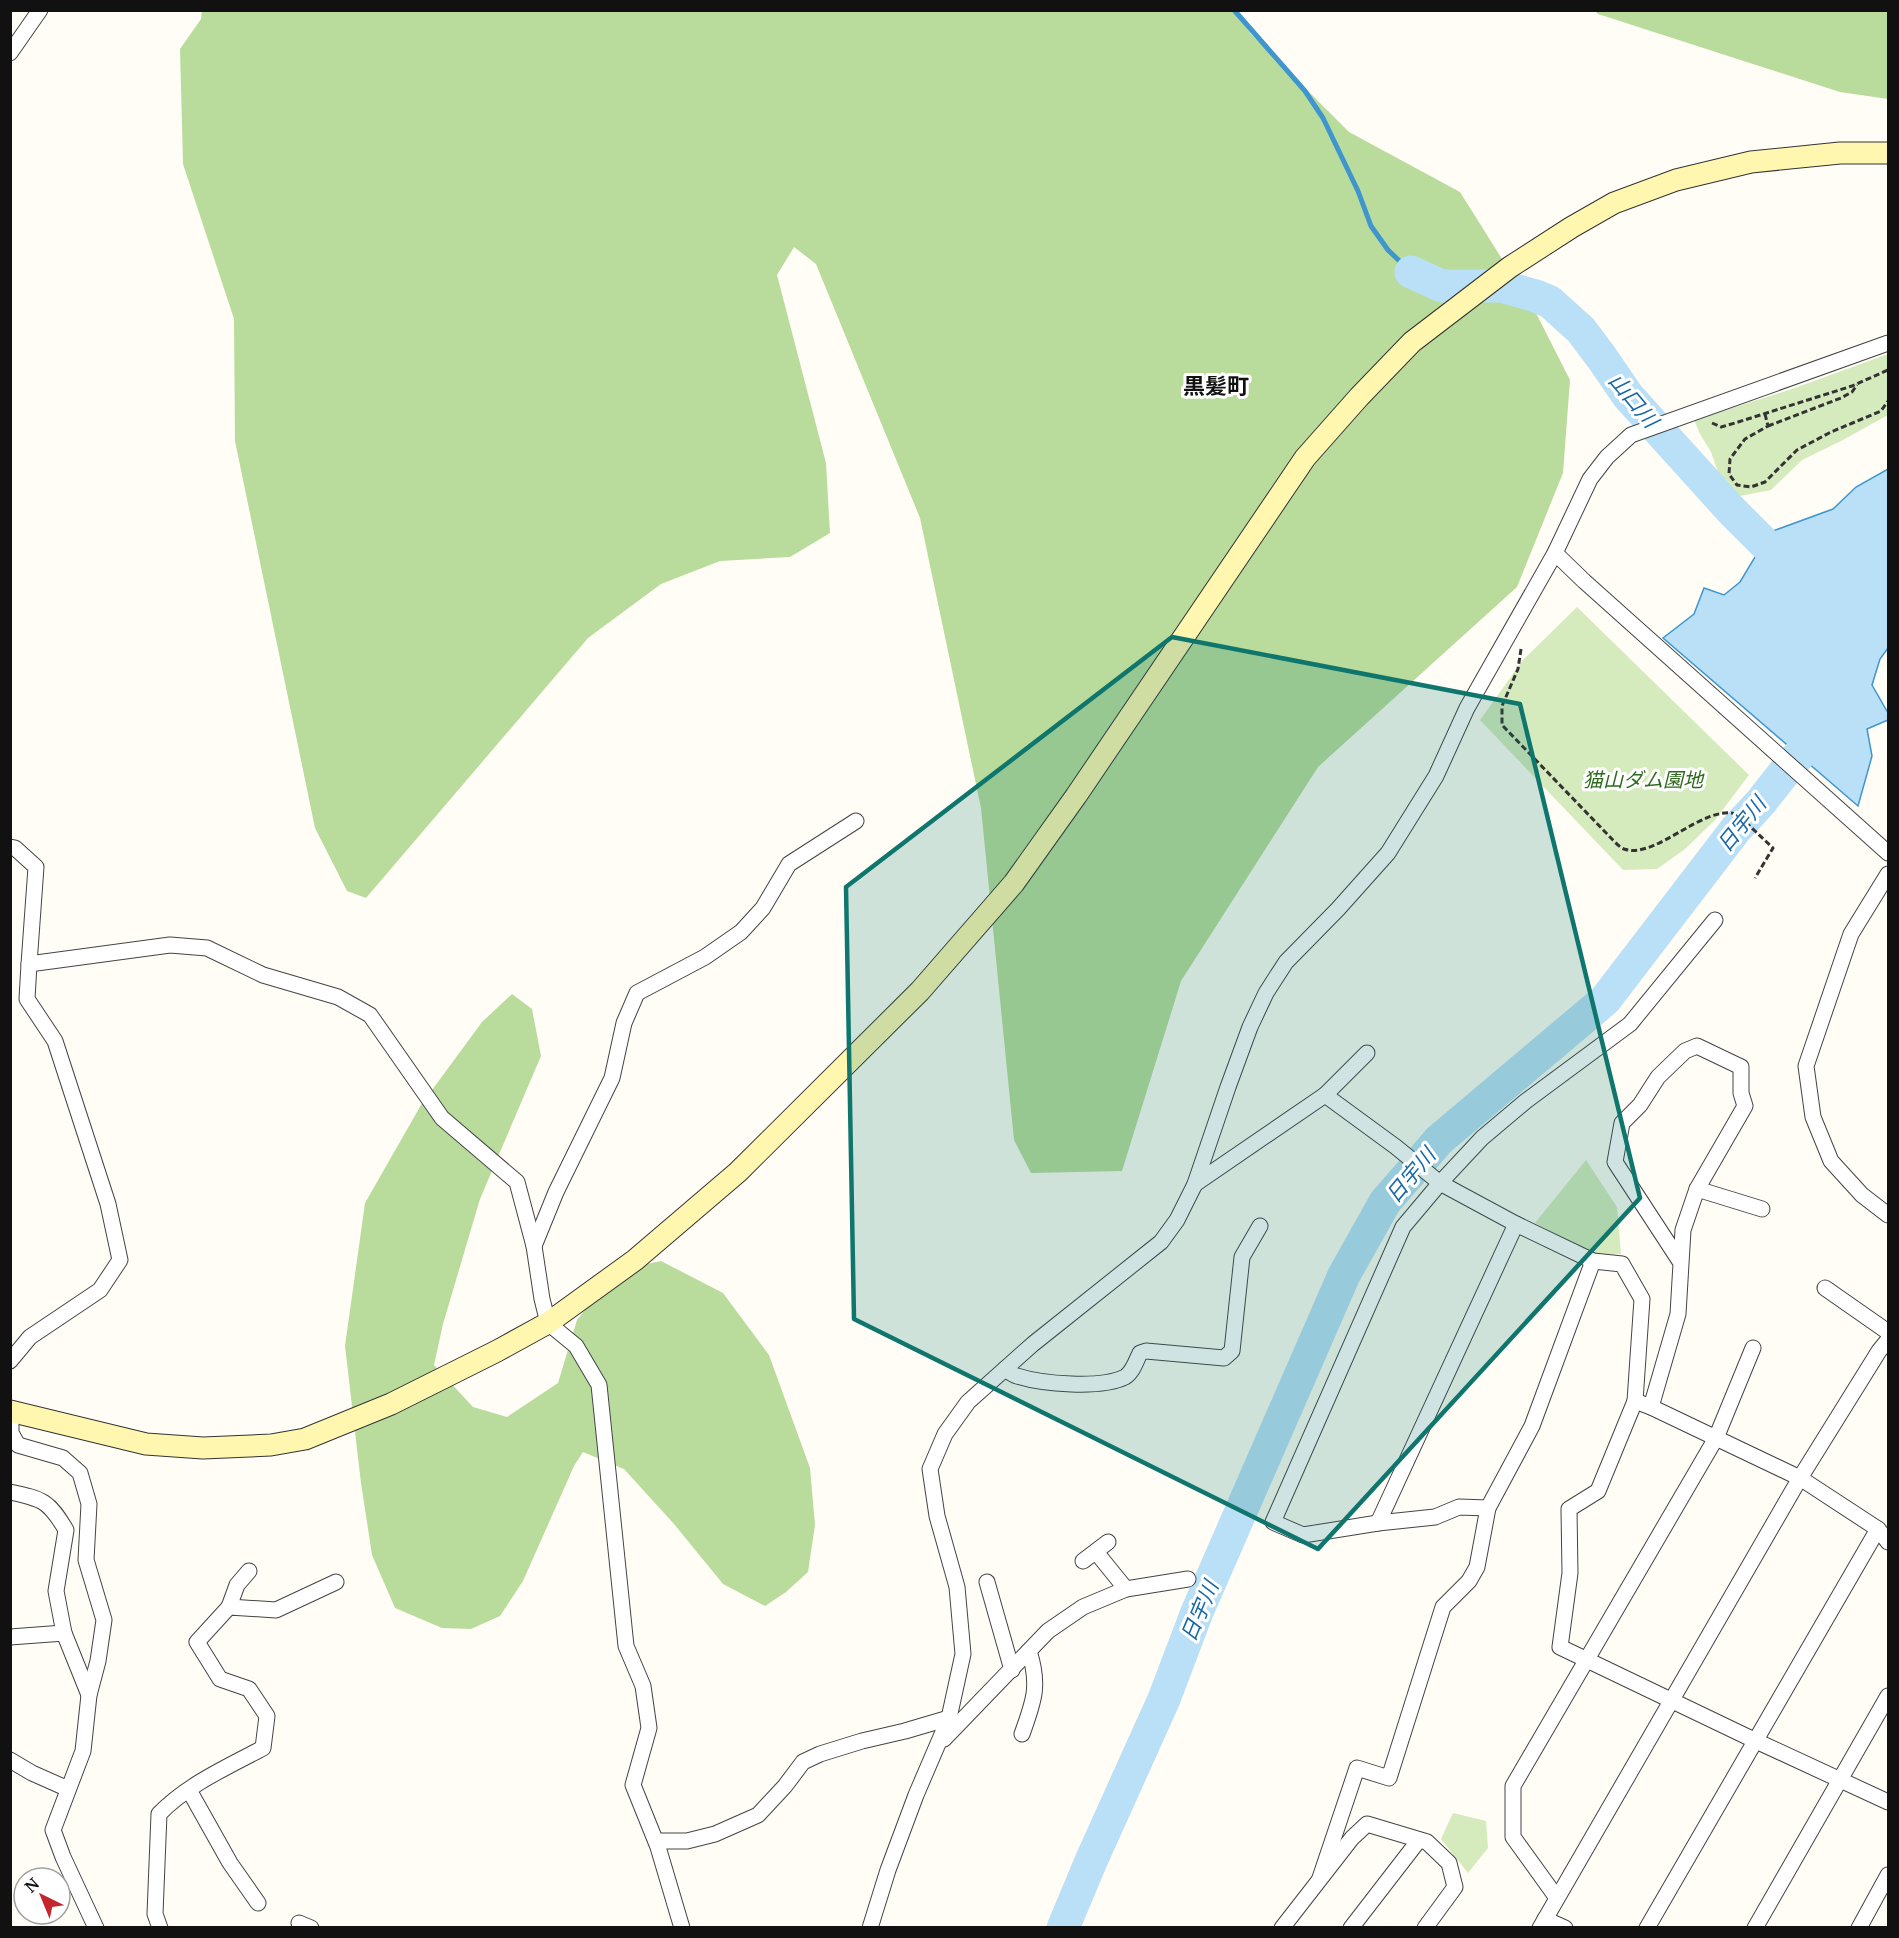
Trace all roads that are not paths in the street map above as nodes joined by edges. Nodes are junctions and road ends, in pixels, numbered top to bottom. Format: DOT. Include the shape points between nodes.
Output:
graph roads {
  1 [pos="40,10"];
  2 [pos="10,53"];
  3 [pos="1888,153"];
  4 [pos="1888,343"];
  5 [pos="1555,553"];
  6 [pos="856,821"];
  7 [pos="10,847"];
  8 [pos="1887,852"];
  9 [pos="1888,874"];
  10 [pos="1715,920"];
  11 [pos="29,964"];
  12 [pos="1367,1053"];
  13 [pos="1325,1095"];
  14 [pos="1440,1183"];
  15 [pos="1195,1184"];
  16 [pos="1697,1189"];
  17 [pos="1762,1209"];
  18 [pos="1888,1215"];
  19 [pos="1516,1224"];
  20 [pos="1260,1226"];
  21 [pos="534,1246"];
  22 [pos="1593,1262"];
  23 [pos="1682,1263"];
  24 [pos="1825,1288"];
  25 [pos="548,1323"];
  26 [pos="1888,1332"];
  27 [pos="1888,1340"];
  28 [pos="1753,1348"];
  29 [pos="10,1361"];
  30 [pos="1005,1369"];
  31 [pos="1635,1401"];
  32 [pos="1651,1407"];
  33 [pos="11,1411"];
  34 [pos="1716,1438"];
  35 [pos="1800,1478"];
  36 [pos="10,1492"];
  37 [pos="1488,1508"];
  38 [pos="1378,1523"];
  39 [pos="1878,1529"];
  40 [pos="1888,1542"];
  41 [pos="1096,1552"];
  42 [pos="249,1570"];
  43 [pos="1188,1579"];
  44 [pos="336,1582"];
  45 [pos="987,1582"];
  46 [pos="1126,1589"];
  47 [pos="229,1607"];
  48 [pos="64,1633"];
  49 [pos="10,1637"];
  50 [pos="1029,1651"];
  51 [pos="1587,1660"];
  52 [pos="1012,1670"];
  53 [pos="89,1695"];
  54 [pos="1888,1696"];
  55 [pos="1671,1700"];
  56 [pos="949,1718"];
  57 [pos="1022,1734"];
  58 [pos="1754,1740"];
  59 [pos="936,1748"];
  60 [pos="10,1760"];
  61 [pos="1841,1779"];
  62 [pos="68,1789"];
  63 [pos="189,1790"];
  64 [pos="1888,1802"];
  65 [pos="1419,1840"];
  66 [pos="656,1841"];
  67 [pos="1888,1875"];
  68 [pos="1320,1878"];
  69 [pos="1557,1898"];
  70 [pos="258,1903"];
  71 [pos="1543,1923"];
  72 [pos="96,1928"];
  73 [pos="160,1928"];
  74 [pos="682,1928"];
  75 [pos="870,1928"];
  76 [pos="1282,1928"];
  77 [pos="1351,1928"];
  78 [pos="1425,1928"];
  79 [pos="1565,1928"];
  80 [pos="1647,1928"];
  81 [pos="1755,1928"];
  82 [pos="1859,1928"];
  1 -- 2 [label="street"];
  3 -- 25 [label="street" via="1840,153 1751,162 1676,180 1614,203 1510,267 1412,342 1305,458 1014,883 920,991 738,1172 635,1260"];
  4 -- 5 [label="street" via="1631,435 1590,479"];
  5 -- 8 [label="street"];
  5 -- 15 [label="street" via="1467,708 1436,776 1388,853 1286,962 1266,993 1227,1088"];
  6 -- 21 [label="street" via="789,864 763,908 741,932 705,957 637,993 624,1023 612,1078"];
  7 -- 11 [label="street" via="36,867"];
  9 -- 18 [label="street" via="1851,934 1806,1066 1813,1117 1831,1161 1862,1196"];
  10 -- 14 [label="street" via="1630,1024 1526,1101 1482,1138"];
  11 -- 21 [label="street" via="170,945 207,948 263,975 338,996 370,1015 442,1118 517,1182"];
  11 -- 29 [label="street" via="27,999 55,1041 108,1203 120,1260 100,1290 30,1337"];
  12 -- 13 [label="street"];
  13 -- 14 [label="street"];
  13 -- 15 [label="street"];
  14 -- 19 [label="street"];
  14 -- 38 [label="street" via="1403,1227 1274,1522 1303,1535"];
  15 -- 30 [label="street" via="1161,1242"];
  16 -- 17 [label="street"];
  16 -- 23 [label="street" via="1683,1230"];
  16 -- 23 [label="street" via="1744,1106 1741,1067 1697,1046 1685,1051 1658,1077 1640,1105 1622,1123 1615,1162"];
  19 -- 22 [label="street"];
  19 -- 38 [label="street"];
  20 -- 30 [label="street" via="1242,1257 1232,1351 1224,1358 1146,1351 1140,1353 1123,1377 1096,1383 1036,1380 1015,1376"];
  21 -- 25 [label="street"];
  22 -- 31 [label="street" via="1622,1264 1642,1299"];
  22 -- 37 [label="street" via="1532,1426"];
  23 -- 32 [label="street" via="1678,1314"];
  24 -- 26 [label="street"];
  25 -- 33 [label="street" via="391,1404 304,1439 271,1445 203,1448 146,1444"];
  25 -- 66 [label="street" via="576,1346 599,1385 626,1646 643,1686 649,1728 633,1785"];
  27 -- 35 [label="street"];
  28 -- 34 [label="street"];
  30 -- 56 [label="street" via="968,1402 945,1434 930,1469 937,1516 957,1587 963,1654"];
  31 -- 32 [label="street"];
  31 -- 51 [label="street" via="1598,1491 1569,1509 1570,1573 1560,1647"];
  32 -- 34 [label="street"];
  33 -- 53 [label="street" via="10,1433 18,1445 63,1458 80,1473 89,1504 86,1560 104,1620"];
  34 -- 35 [label="street"];
  34 -- 51 [label="street"];
  35 -- 39 [label="street"];
  35 -- 55 [label="street"];
  36 -- 48 [label="street" via="35,1497 54,1509 66,1530 56,1591"];
  37 -- 38 [label="street" via="1459,1507 1435,1517"];
  37 -- 68 [label="street" via="1477,1567 1443,1607 1389,1778 1357,1768"];
  39 -- 40 [label="street"];
  39 -- 58 [label="street"];
  41 -- 46 [label="street"];
  42 -- 47 [label="street" via="237,1585"];
  43 -- 46 [label="street"];
  44 -- 47 [label="street" via="276,1610"];
  45 -- 52 [label="street"];
  46 -- 50 [label="street" via="1083,1607 1048,1631"];
  47 -- 63 [label="street" via="197,1642 220,1679 249,1689 267,1716 263,1748"];
  48 -- 49 [label="street"];
  48 -- 53 [label="street"];
  50 -- 52 [label="street"];
  50 -- 57 [label="street" via="1036,1672 1034,1703"];
  51 -- 55 [label="street"];
  51 -- 69 [label="street" via="1513,1786 1513,1837"];
  52 -- 59 [label="street"];
  53 -- 62 [label="street" via="83,1751"];
  54 -- 61 [label="street"];
  55 -- 58 [label="street"];
  55 -- 69 [label="street"];
  56 -- 59 [label="street"];
  56 -- 66 [label="street" via="820,1754 803,1762 758,1815 715,1834 687,1841"];
  58 -- 61 [label="street"];
  58 -- 80 [label="street"];
  59 -- 75 [label="street" via="888,1870"];
  60 -- 62 [label="street"];
  61 -- 64 [label="street"];
  61 -- 81 [label="street"];
  62 -- 72 [label="street" via="53,1830"];
  63 -- 70 [label="street" via="230,1863"];
  63 -- 73 [label="street" via="159,1814 155,1914"];
  65 -- 68 [label="street" via="1367,1824"];
  65 -- 77 [label="street" via="1357,1908"];
  65 -- 78 [label="street" via="1427,1842 1449,1863 1455,1887"];
  66 -- 74 [label="street"];
  67 -- 82 [label="street"];
  68 -- 76 [label="street"];
  69 -- 71 [label="street"];
  71 -- 79 [label="street"];
}
